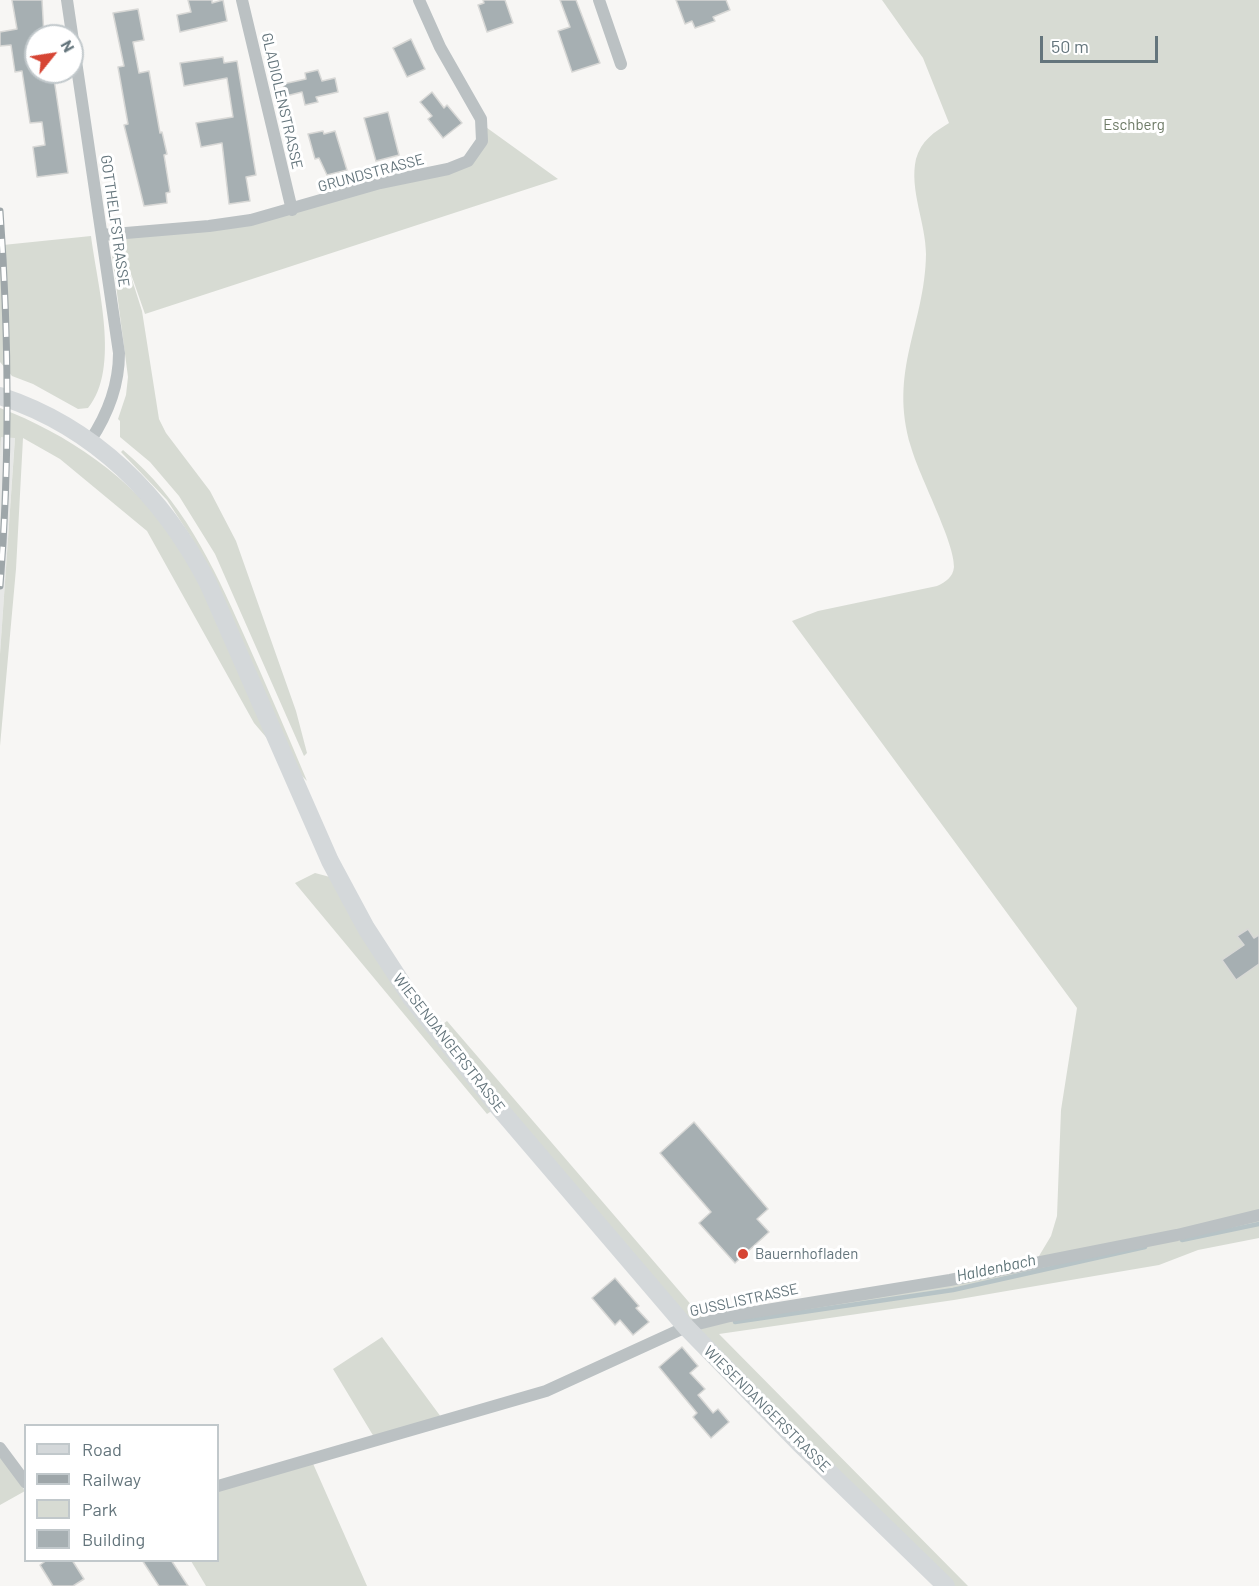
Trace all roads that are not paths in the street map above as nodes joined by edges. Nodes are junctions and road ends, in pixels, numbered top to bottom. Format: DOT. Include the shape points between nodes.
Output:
graph roads {
  1 [pos="67,0"];
  2 [pos="242,0"];
  3 [pos="419,0"];
  4 [pos="599,0"];
  5 [pos="621,64"];
  6 [pos="292,210"];
  7 [pos="102,235"];
  8 [pos="0,396"];
  9 [pos="90,441"];
  10 [pos="1259,1215"];
  11 [pos="686,1327"];
  12 [pos="0,1448"];
  13 [pos="24,1480"];
  14 [pos="219,1486"];
  15 [pos="945,1586"];
  1 -- 7 [label="street, GOTTHELFSTRASSE"];
  2 -- 6 [label="street, GLADIOLENSTRASSE"];
  3 -- 6 [label="street, GRUNDSTRASSE" via="440,47 481,118 479,148 468,161 456,167 380,183"];
  4 -- 5 [label="street"];
  6 -- 7 [label="street, GRUNDSTRASSE" via="216,226"];
  7 -- 9 [label="street, GOTTHELFSTRASSE" via="118,369 111,402"];
  8 -- 9 [label="main road, WIESENDANGERSTRASSE" via="49,416"];
  9 -- 11 [label="main road, WIESENDANGERSTRASSE" via="146,490 197,562 330,861 361,921 398,979 470,1073"];
  10 -- 11 [label="street, GUSSLISTRASSE" via="950,1280 730,1316"];
  11 -- 14 [label="street, GUSSLISTRASSE" via="546,1391"];
  11 -- 15 [label="main road, WIESENDANGERSTRASSE"];
  12 -- 13 [label="street"];
}
